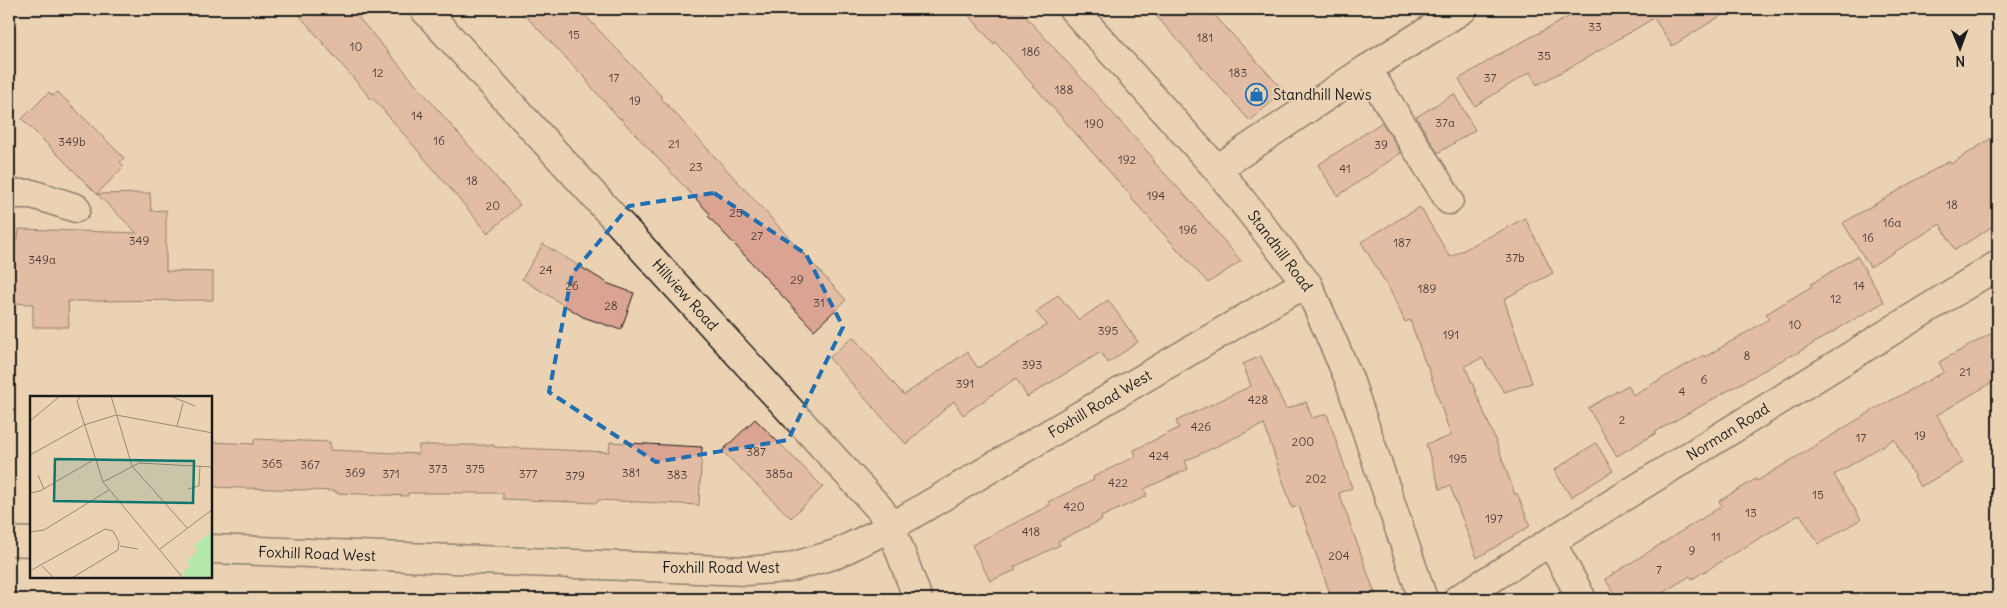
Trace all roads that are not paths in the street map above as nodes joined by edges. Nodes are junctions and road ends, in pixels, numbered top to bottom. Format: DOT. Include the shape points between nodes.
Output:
graph roads {
  1 [pos="424,9"];
  2 [pos="1073,9"];
  3 [pos="1463,9"];
  4 [pos="1367,69"];
  5 [pos="1217,169"];
  6 [pos="9,194"];
  7 [pos="1449,200"];
  8 [pos="76,208"];
  9 [pos="1998,265"];
  10 [pos="1308,285"];
  11 [pos="891,527"];
  12 [pos="9,541"];
  13 [pos="30,542"];
  14 [pos="1551,542"];
  15 [pos="212,550"];
  16 [pos="918,599"];
  17 [pos="1424,599"];
  18 [pos="1458,599"];
  19 [pos="1582,599"];
  1 -- 11 [label="street, Hillview Road" via="873,501"];
  2 -- 5 [label="street, Standhill Road"];
  3 -- 4 [label="street"];
  4 -- 5 [label="street"];
  4 -- 7 [label="street"];
  5 -- 10 [label="street, Standhill Road"];
  6 -- 8 [label="street" via="32,194"];
  9 -- 14 [label="street, Norman Road"];
  10 -- 11 [label="street, Foxhill Road West" via="1288,293"];
  10 -- 17 [label="street, Standhill Road" via="1348,379"];
  11 -- 15 [label="street, Foxhill Road West" via="836,554 788,568 746,572"];
  11 -- 16 [label="street, Hillview Road"];
  12 -- 13 [label="street"];
  14 -- 18 [label="street, Norman Road"];
  14 -- 19 [label="street"];
}
